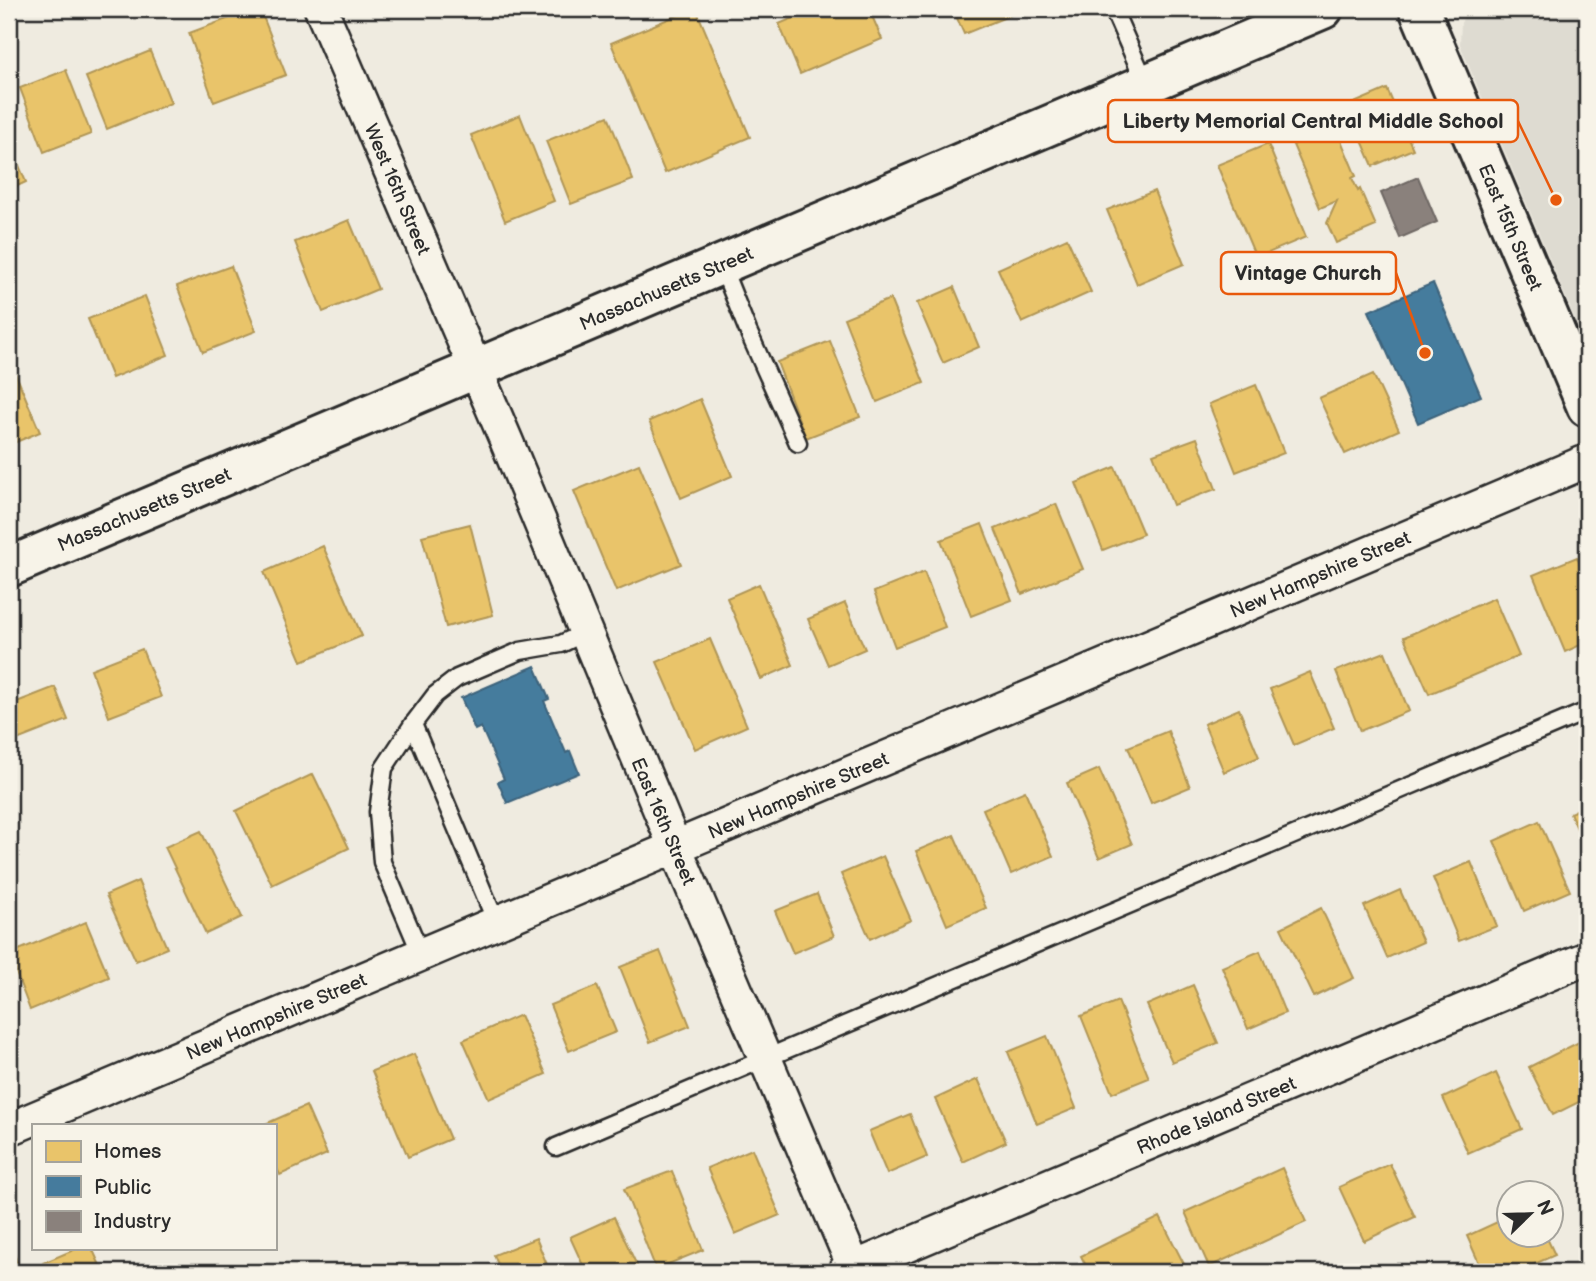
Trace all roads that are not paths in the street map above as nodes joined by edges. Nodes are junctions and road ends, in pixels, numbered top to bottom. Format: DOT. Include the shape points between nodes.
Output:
graph roads {
  1 [pos="321,9"];
  2 [pos="1113,9"];
  3 [pos="1323,9"];
  4 [pos="1419,9"];
  5 [pos="1146,84"];
  6 [pos="721,264"];
  7 [pos="475,369"];
  8 [pos="1587,407"];
  9 [pos="797,443"];
  10 [pos="1587,461"];
  11 [pos="9,566"];
  12 [pos="586,632"];
  13 [pos="1587,711"];
  14 [pos="413,724"];
  15 [pos="675,846"];
  16 [pos="496,922"];
  17 [pos="421,954"];
  18 [pos="1587,958"];
  19 [pos="765,1059"];
  20 [pos="9,1129"];
  21 [pos="556,1147"];
  22 [pos="852,1271"];
  1 -- 7 [label="street, West 16th Street"];
  2 -- 5 [label="lane"];
  3 -- 5 [label="main road, Massachusetts Street"];
  4 -- 8 [label="main road, East 15th Street"];
  5 -- 6 [label="main road, Massachusetts Street"];
  6 -- 7 [label="main road, Massachusetts Street"];
  6 -- 9 [label="lane"];
  7 -- 11 [label="main road, Massachusetts Street"];
  7 -- 12 [label="street, East 16th Street"];
  10 -- 15 [label="street, New Hampshire Street"];
  12 -- 14 [label="lane" via="561,643 520,651 457,678 435,695"];
  12 -- 15 [label="street, East 16th Street"];
  13 -- 19 [label="lane"];
  14 -- 16 [label="lane"];
  14 -- 17 [label="lane" via="384,768 378,812 382,862"];
  15 -- 16 [label="street, New Hampshire Street"];
  15 -- 19 [label="street, East 16th Street"];
  16 -- 17 [label="street, New Hampshire Street"];
  17 -- 20 [label="street, New Hampshire Street"];
  18 -- 22 [label="street, Rhode Island Street"];
  19 -- 21 [label="lane"];
  19 -- 22 [label="street, East 16th Street"];
}
